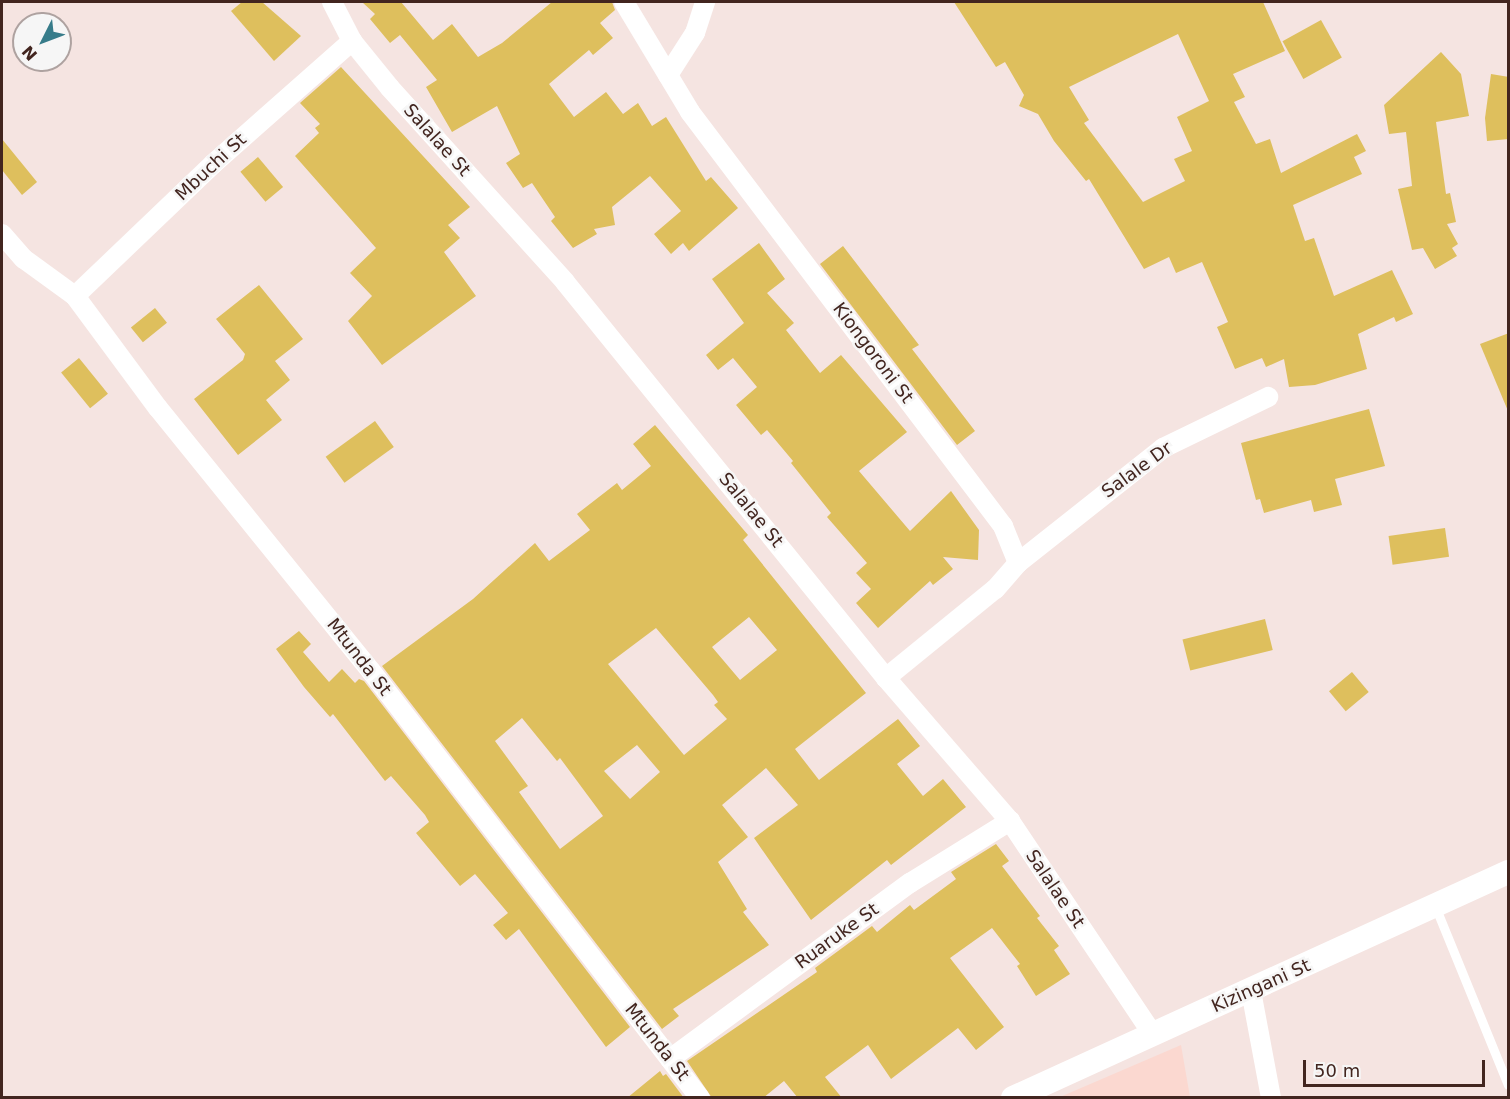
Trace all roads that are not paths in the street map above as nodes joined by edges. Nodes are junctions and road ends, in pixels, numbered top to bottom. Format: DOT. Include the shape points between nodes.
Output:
graph roads {
  1 [pos="332,2"];
  2 [pos="624,2"];
  3 [pos="705,2"];
  4 [pos="352,41"];
  5 [pos="668,75"];
  6 [pos="2,234"];
  7 [pos="75,296"];
  8 [pos="1268,397"];
  9 [pos="1018,563"];
  10 [pos="886,678"];
  11 [pos="1010,821"];
  12 [pos="1509,872"];
  13 [pos="1435,906"];
  14 [pos="1251,991"];
  15 [pos="1152,1033"];
  16 [pos="670,1059"];
  17 [pos="1509,1085"];
  18 [pos="700,1098"];
  19 [pos="1013,1098"];
  20 [pos="1271,1098"];
  1 -- 4 [label="street, Salalae St"];
  2 -- 5 [label="street, Kiongoroni St"];
  3 -- 5 [label="street" via="695,33"];
  4 -- 7 [label="street, Mbuchi St" via="213,164"];
  4 -- 10 [label="street, Salalae St" via="572,291"];
  5 -- 9 [label="street, Kiongoroni St" via="690,112 1003,525"];
  6 -- 7 [label="street, Mtunda St" via="24,260"];
  7 -- 16 [label="street, Mtunda St" via="158,408 371,671"];
  8 -- 9 [label="street, Salale Dr" via="1163,448"];
  9 -- 10 [label="street" via="995,589"];
  10 -- 11 [label="street, Salalae St"];
  11 -- 15 [label="street, Salalae St"];
  11 -- 16 [label="street, Ruaruke St" via="910,883"];
  12 -- 13 [label="street, Kizingani St"];
  13 -- 14 [label="street, Kizingani St"];
  13 -- 17 [label="lane"];
  14 -- 15 [label="street, Kizingani St"];
  14 -- 20 [label="street"];
  15 -- 19 [label="street, Kizingani St"];
  16 -- 18 [label="street, Mtunda St"];
}
